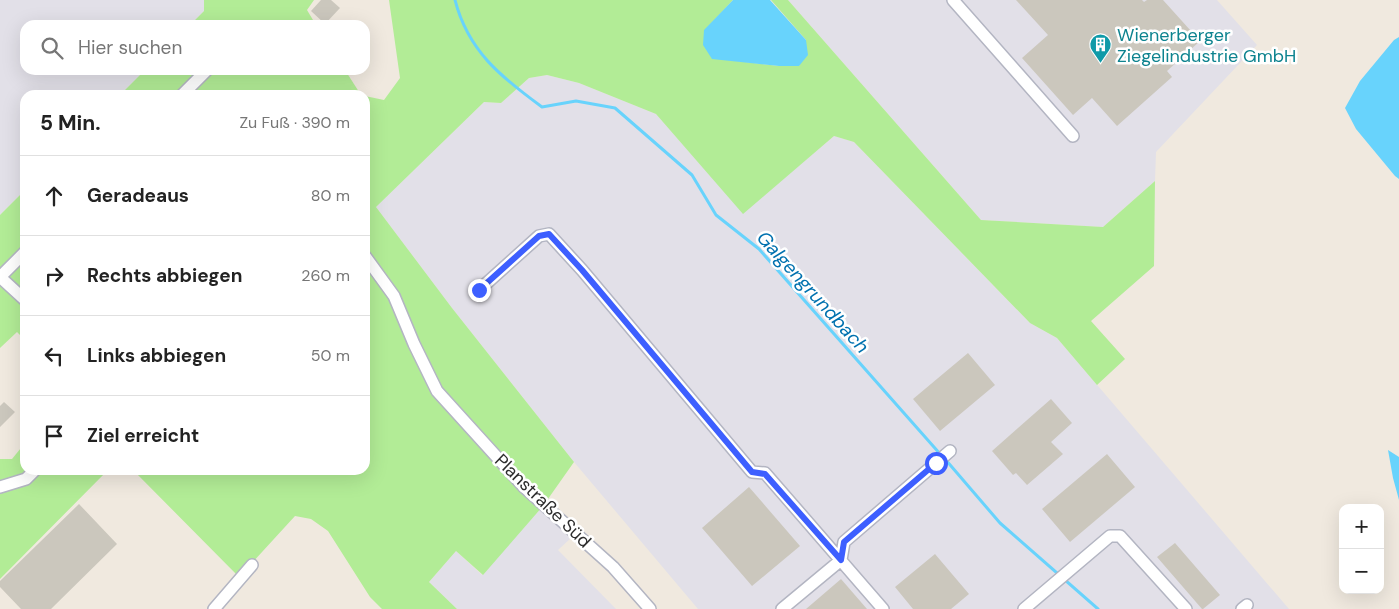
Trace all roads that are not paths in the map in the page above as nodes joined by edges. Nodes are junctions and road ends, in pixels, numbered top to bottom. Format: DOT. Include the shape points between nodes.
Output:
graph roads {
  1 [pos="953,0"];
  2 [pos="202,75"];
  3 [pos="187,90"];
  4 [pos="1074,136"];
  5 [pos="20,257"];
  6 [pos="370,263"];
  7 [pos="370,272"];
  8 [pos="378,273"];
  9 [pos="0,277"];
  10 [pos="479,290"];
  11 [pos="20,295"];
  12 [pos="950,452"];
  13 [pos="30,475"];
  14 [pos="0,487"];
  15 [pos="841,560"];
  16 [pos="252,566"];
  17 [pos="214,609"];
  18 [pos="650,609"];
  19 [pos="782,609"];
  20 [pos="883,609"];
  21 [pos="1024,609"];
  22 [pos="1186,609"];
  1 -- 4 [label="street"];
  2 -- 3 [label="street"];
  5 -- 9 [label="street"];
  6 -- 8 [label="street, Planstraße Süd"];
  7 -- 8 [label="street"];
  8 -- 18 [label="street, Planstraße Süd" via="394,296 437,391 524,487 613,567"];
  9 -- 11 [label="street"];
  10 -- 15 [label="street" via="539,236 549,234 752,472 765,474"];
  12 -- 15 [label="street" via="844,542"];
  13 -- 14 [label="street"];
  15 -- 19 [label="street"];
  15 -- 20 [label="street"];
  16 -- 17 [label="street"];
  21 -- 22 [label="street" via="1110,536 1120,536"];
}
